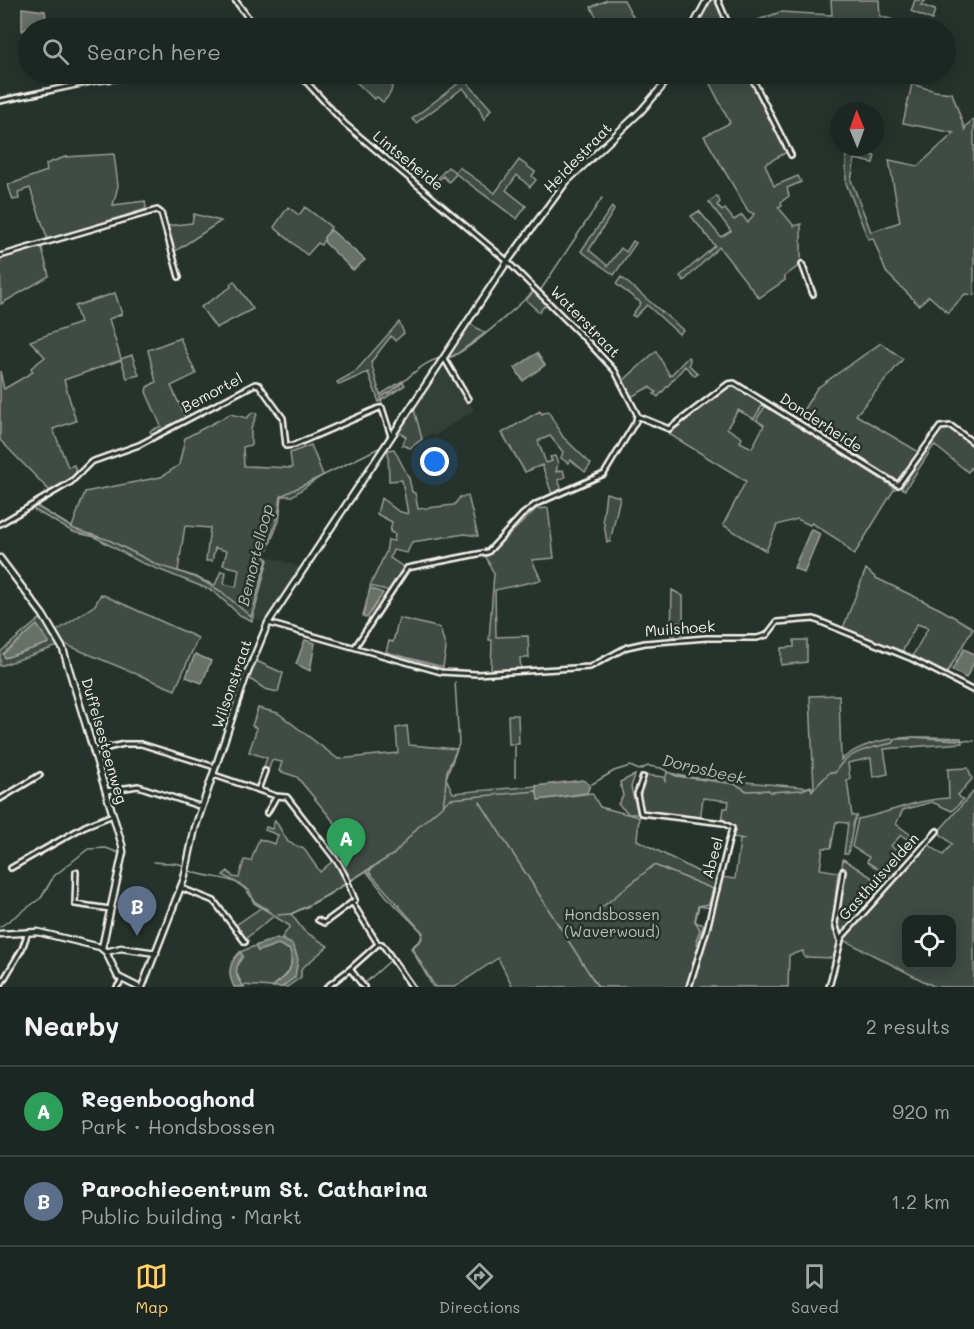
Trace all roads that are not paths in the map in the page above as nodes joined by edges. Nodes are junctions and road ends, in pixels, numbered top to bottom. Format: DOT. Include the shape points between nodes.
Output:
graph roads {
  1 [pos="235,0"];
  2 [pos="707,0"];
  3 [pos="718,0"];
  4 [pos="247,18"];
  5 [pos="697,18"];
  6 [pos="726,18"];
  7 [pos="81,84"];
  8 [pos="308,84"];
  9 [pos="663,84"];
  10 [pos="755,84"];
  11 [pos="0,101"];
  12 [pos="791,155"];
  13 [pos="0,256"];
  14 [pos="507,262"];
  15 [pos="802,264"];
  16 [pos="179,277"];
  17 [pos="813,294"];
  18 [pos="444,358"];
  19 [pos="468,399"];
  20 [pos="637,416"];
  21 [pos="392,437"];
  22 [pos="974,443"];
  23 [pos="0,524"];
  24 [pos="0,558"];
  25 [pos="268,623"];
  26 [pos="355,647"];
  27 [pos="974,691"];
  28 [pos="95,751"];
  29 [pos="216,768"];
  30 [pos="265,771"];
  31 [pos="40,775"];
  32 [pos="214,775"];
  33 [pos="643,777"];
  34 [pos="258,790"];
  35 [pos="106,791"];
  36 [pos="276,796"];
  37 [pos="0,799"];
  38 [pos="203,807"];
  39 [pos="267,813"];
  40 [pos="113,815"];
  41 [pos="937,831"];
  42 [pos="11,868"];
  43 [pos="76,872"];
  44 [pos="843,872"];
  45 [pos="181,888"];
  46 [pos="352,902"];
  47 [pos="111,909"];
  48 [pos="318,920"];
  49 [pos="28,932"];
  50 [pos="0,934"];
  51 [pos="840,940"];
  52 [pos="245,942"];
  53 [pos="378,944"];
  54 [pos="104,950"];
  55 [pos="156,953"];
  56 [pos="350,969"];
  57 [pos="122,980"];
  58 [pos="0,986"];
  59 [pos="117,987"];
  60 [pos="138,987"];
  61 [pos="142,987"];
  62 [pos="327,987"];
  63 [pos="364,987"];
  64 [pos="412,987"];
  65 [pos="688,987"];
  66 [pos="830,987"];
  1 -- 4 [label="street"];
  2 -- 5 [label="street"];
  3 -- 6 [label="street"];
  7 -- 11 [label="street"];
  8 -- 14 [label="street, Lintseheide" via="350,129"];
  9 -- 14 [label="street, Heidestraat" via="641,111 566,182"];
  10 -- 12 [label="street"];
  13 -- 16 [label="street" via="157,210"];
  14 -- 18 [label="street, Wilsonstraat"];
  14 -- 20 [label="street, Waterstraat" via="612,367"];
  15 -- 17 [label="street"];
  18 -- 19 [label="street"];
  18 -- 21 [label="street, Wilsonstraat"];
  20 -- 22 [label="street, Donderheide" via="669,429 734,383 898,485 940,427 951,426"];
  20 -- 26 [label="street" via="604,474 540,502 522,515 488,552 407,568"];
  21 -- 23 [label="street, Bemortel" via="379,408 286,446 283,418 255,384 139,445 91,462 71,482"];
  21 -- 25 [label="street, Wilsonstraat"];
  24 -- 28 [label="street, Duffelsesteenweg" via="63,649"];
  25 -- 26 [label="street, Muilshoek"];
  25 -- 29 [label="street, Wilsonstraat" via="245,678"];
  26 -- 27 [label="street, Muilshoek" via="441,672 512,673 590,667 627,647 645,643 757,638 766,635 777,622 804,619 824,623 910,658"];
  28 -- 29 [label="street" via="141,744"];
  28 -- 35 [label="street, Duffelsesteenweg"];
  29 -- 32 [label="street, Wilsonstraat"];
  30 -- 34 [label="street"];
  31 -- 37 [label="street"];
  32 -- 34 [label="street"];
  32 -- 38 [label="street, Wilsonstraat"];
  33 -- 65 [label="street, Abeel" via="637,794 641,814 723,823 732,828"];
  34 -- 36 [label="street"];
  35 -- 38 [label="street" via="138,786"];
  35 -- 40 [label="street, Duffelsesteenweg"];
  36 -- 39 [label="street"];
  36 -- 46 [label="street" via="287,797 335,859 355,900"];
  38 -- 45 [label="street, Wilsonstraat"];
  40 -- 42 [label="street" via="85,825"];
  40 -- 47 [label="street, Duffelsesteenweg" via="123,852"];
  41 -- 51 [label="street, Gasthuisvelden"];
  43 -- 47 [label="street" via="75,904"];
  44 -- 51 [label="street, Gasthuisvelden" via="835,923"];
  45 -- 52 [label="street" via="214,901"];
  45 -- 55 [label="street, Wilsonstraat"];
  46 -- 48 [label="street" via="324,923"];
  46 -- 53 [label="street"];
  47 -- 54 [label="street, Duffelsesteenweg"];
  49 -- 50 [label="street"];
  49 -- 54 [label="street" via="50,934"];
  49 -- 58 [label="street"];
  51 -- 66 [label="street, Gasthuisvelden"];
  53 -- 56 [label="street"];
  53 -- 64 [label="street" via="382,944"];
  54 -- 55 [label="street"];
  54 -- 57 [label="street"];
  55 -- 61 [label="street, Wilsonstraat"];
  56 -- 62 [label="street"];
  56 -- 63 [label="street"];
  57 -- 59 [label="street"];
  57 -- 60 [label="street"];
}
